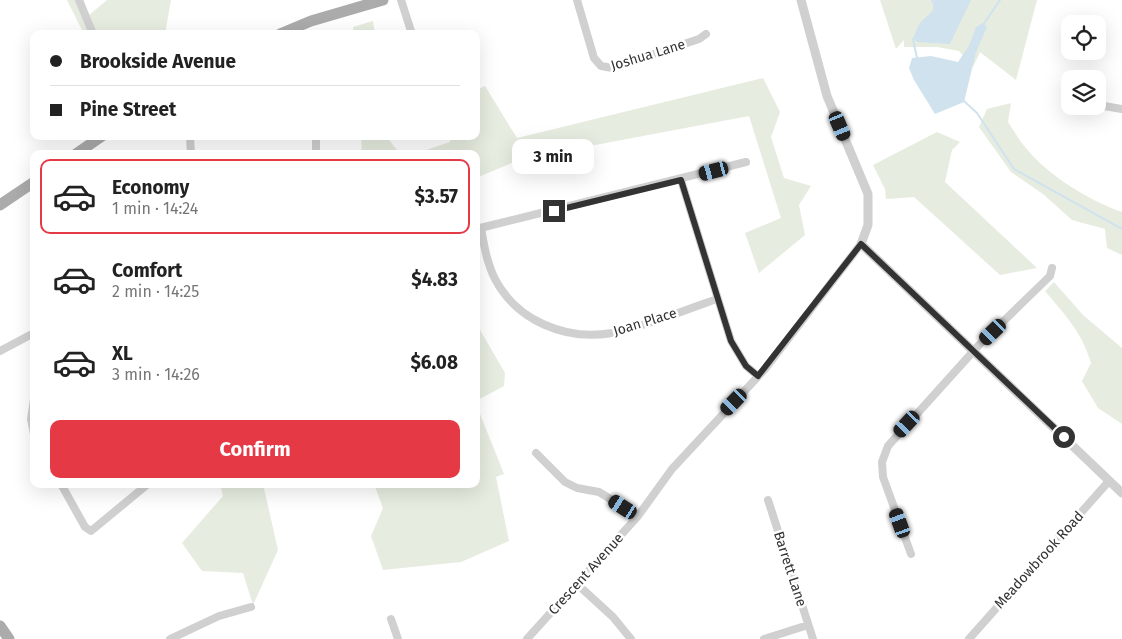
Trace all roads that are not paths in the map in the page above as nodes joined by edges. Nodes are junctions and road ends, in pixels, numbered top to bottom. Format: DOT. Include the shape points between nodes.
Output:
graph roads {
  1 [pos="79,0"];
  2 [pos="402,0"];
  3 [pos="577,0"];
  4 [pos="800,0"];
  5 [pos="376,1"];
  6 [pos="302,29"];
  7 [pos="90,30"];
  8 [pos="411,30"];
  9 [pos="706,34"];
  10 [pos="1106,106"];
  11 [pos="1122,109"];
  12 [pos="96,140"];
  13 [pos="82,150"];
  14 [pos="746,162"];
  15 [pos="681,180"];
  16 [pos="30,185"];
  17 [pos="0,205"];
  18 [pos="480,229"];
  19 [pos="480,235"];
  20 [pos="861,244"];
  21 [pos="1052,268"];
  22 [pos="716,300"];
  23 [pos="30,335"];
  24 [pos="0,351"];
  25 [pos="975,352"];
  26 [pos="758,376"];
  27 [pos="536,453"];
  28 [pos="1109,481"];
  29 [pos="63,488"];
  30 [pos="143,488"];
  31 [pos="1122,493"];
  32 [pos="768,500"];
  33 [pos="638,516"];
  34 [pos="911,554"];
  35 [pos="577,584"];
  36 [pos="251,607"];
  37 [pos="391,620"];
  38 [pos="808,625"];
  39 [pos="0,626"];
  40 [pos="9,639"];
  41 [pos="170,639"];
  42 [pos="398,639"];
  43 [pos="527,639"];
  44 [pos="631,639"];
  45 [pos="764,639"];
  46 [pos="813,639"];
  47 [pos="969,639"];
  1 -- 7 [label="street"];
  2 -- 8 [label="street"];
  3 -- 9 [label="street, Joshua Lane" via="594,58 606,68"];
  4 -- 20 [label="street, Crescent Avenue" via="827,96 868,194 868,225"];
  5 -- 6 [label="main road"];
  10 -- 11 [label="street"];
  12 -- 13 [label="main road"];
  14 -- 15 [label="street"];
  15 -- 18 [label="street"];
  15 -- 22 [label="street"];
  16 -- 17 [label="main road"];
  19 -- 22 [label="street, Joan Place" via="502,290 526,314 555,329 580,334 610,333"];
  20 -- 25 [label="street"];
  20 -- 26 [label="street, Crescent Avenue"];
  21 -- 25 [label="street" via="1050,276"];
  22 -- 26 [label="street" via="737,353"];
  23 -- 24 [label="street"];
  25 -- 28 [label="street"];
  25 -- 34 [label="street" via="893,439 884,454 883,477"];
  26 -- 33 [label="street, Crescent Avenue" via="672,469"];
  27 -- 33 [label="street" via="565,482 599,492"];
  28 -- 31 [label="street"];
  28 -- 47 [label="street, Meadowbrook Road"];
  29 -- 30 [label="street" via="85,527 91,531"];
  32 -- 38 [label="street, Barrett Lane"];
  33 -- 35 [label="street, Crescent Avenue"];
  35 -- 43 [label="street, Crescent Avenue"];
  35 -- 44 [label="street" via="613,617"];
  36 -- 41 [label="street" via="219,616"];
  37 -- 42 [label="street"];
  38 -- 45 [label="street"];
  38 -- 46 [label="street, Barrett Lane"];
  39 -- 40 [label="main road"];
}
